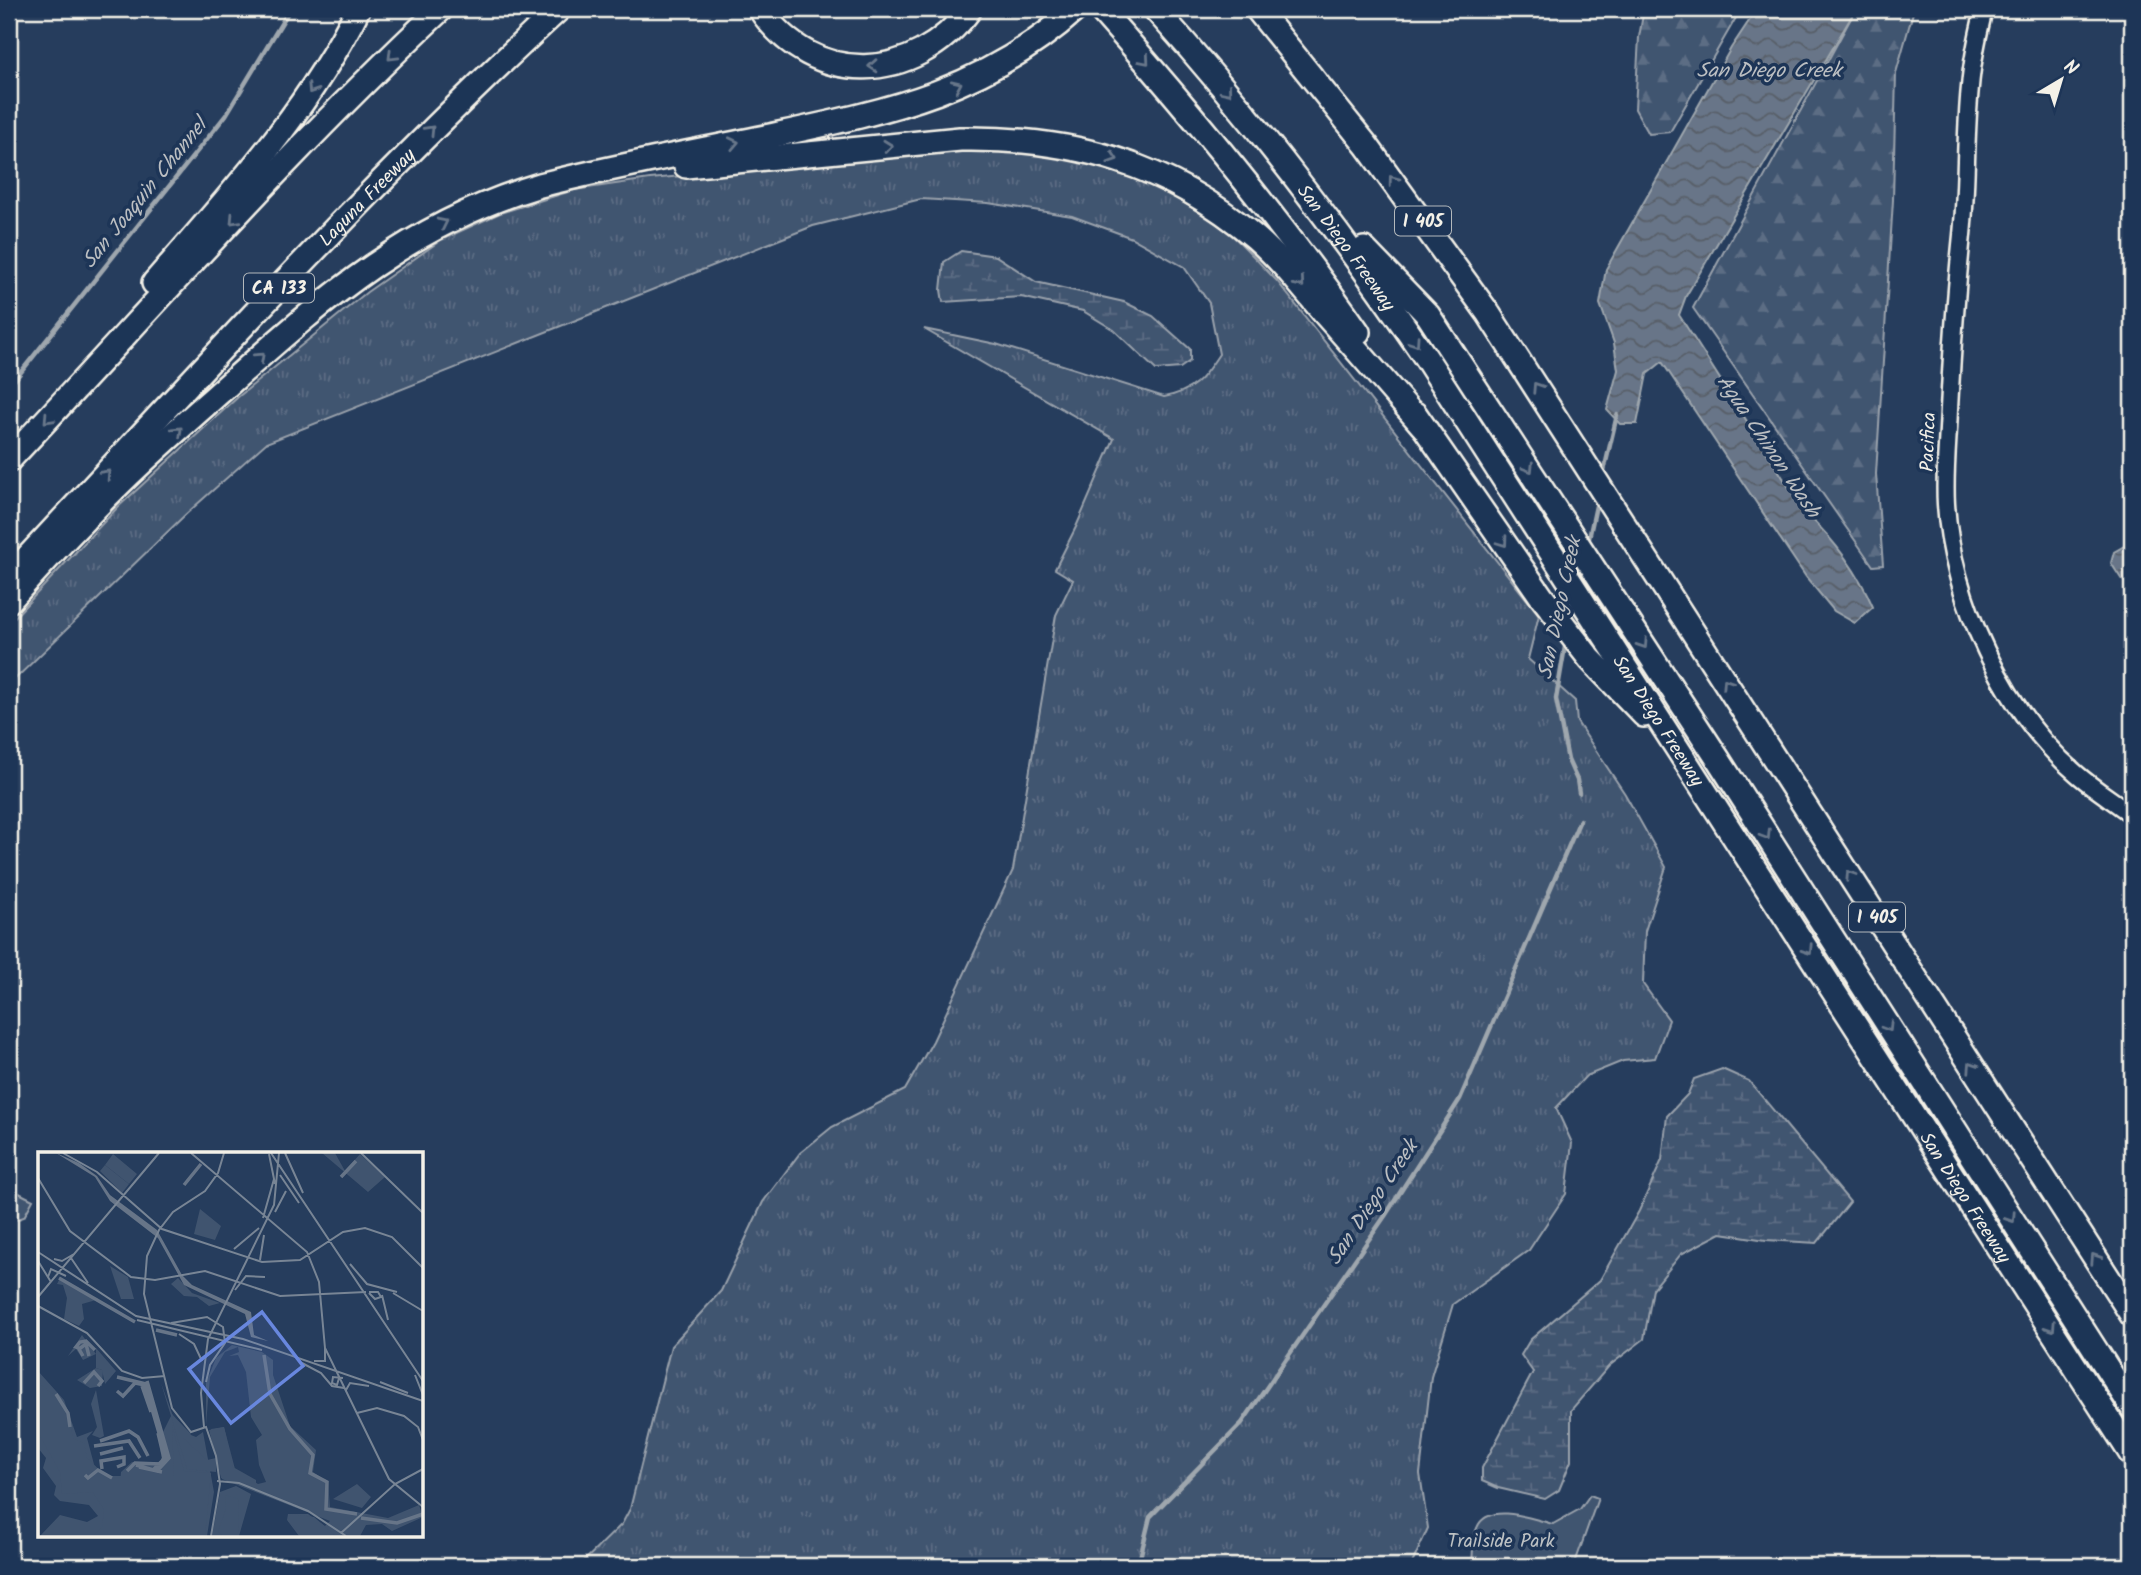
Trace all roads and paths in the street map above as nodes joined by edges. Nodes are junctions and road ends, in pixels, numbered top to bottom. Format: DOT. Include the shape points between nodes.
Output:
graph roads {
  1 [pos="358,9"];
  2 [pos="441,9"];
  3 [pos="559,9"];
  4 [pos="760,9"];
  5 [pos="970,9"];
  6 [pos="1100,9"];
  7 [pos="1156,9"];
  8 [pos="1257,9"];
  9 [pos="1984,9"];
  10 [pos="1070,14"];
  11 [pos="571,177"];
  12 [pos="1304,187"];
  13 [pos="87,377"];
  14 [pos="1422,425"];
  15 [pos="9,460"];
  16 [pos="9,577"];
  17 [pos="9,601"];
  18 [pos="1678,749"];
  19 [pos="2132,815"];
  20 [pos="2132,1315"];
  21 [pos="2132,1407"];
  22 [pos="2132,1455"];
  1 -- 13 [label="highway, one-way" via="330,62 287,126 136,305"];
  2 -- 13 [label="highway, one-way" via="279,172"];
  16 -- 3 [label="highway, Laguna Freeway / CA 133, one-way" via="414,147"];
  5 -- 4 [label="highway, one-way" via="950,33 924,52 873,66 841,64 808,53 782,35"];
  6 -- 14 [label="highway, one-way" via="1258,196"];
  7 -- 12 [label="highway, San Diego Freeway, one-way"];
  20 -- 8 [label="highway, I 405, one-way" via="1488,313 1425,223"];
  9 -- 19 [label="street, Pacifica" via="1970,86 1955,313 1946,466 1951,541 1986,654 2015,701 2077,774"];
  11 -- 10 [label="highway, one-way" via="921,100 1017,53"];
  11 -- 14 [label="highway, one-way" via="960,138 1036,141 1111,157 1174,183 1255,238 1303,285"];
  17 -- 11 [label="highway, one-way" via="86,517 209,402 354,279 448,220 509,194"];
  12 -- 18 [label="highway, San Diego Freeway, one-way" via="1419,347"];
  12 -- 21 [label="highway, one-way" via="1429,314"];
  13 -- 15 [label="highway, one-way"];
  14 -- 18 [label="highway, one-way" via="1590,659"];
  18 -- 22 [label="highway, San Diego Freeway, one-way"];
}
